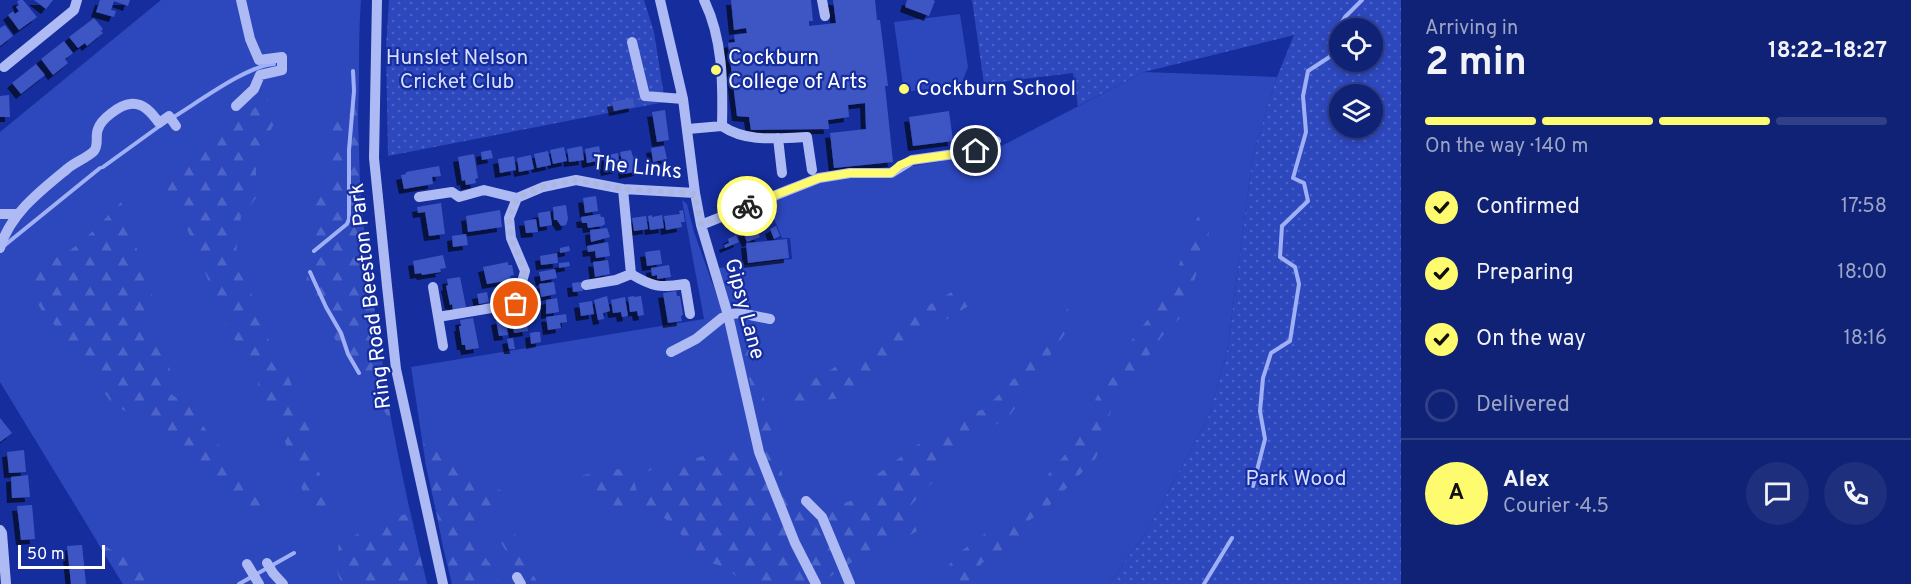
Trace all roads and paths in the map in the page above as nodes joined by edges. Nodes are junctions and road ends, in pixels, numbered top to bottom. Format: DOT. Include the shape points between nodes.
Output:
graph roads {
  1 [pos="77,0"];
  2 [pos="241,0"];
  3 [pos="377,0"];
  4 [pos="660,0"];
  5 [pos="704,0"];
  6 [pos="822,0"];
  7 [pos="825,16"];
  8 [pos="632,42"];
  9 [pos="4,67"];
  10 [pos="683,99"];
  11 [pos="236,106"];
  12 [pos="172,121"];
  13 [pos="722,126"];
  14 [pos="688,129"];
  15 [pos="778,138"];
  16 [pos="996,141"];
  17 [pos="812,170"];
  18 [pos="782,173"];
  19 [pos="623,189"];
  20 [pos="695,194"];
  21 [pos="419,197"];
  22 [pos="517,198"];
  23 [pos="0,214"];
  24 [pos="17,214"];
  25 [pos="701,225"];
  26 [pos="0,249"];
  27 [pos="631,274"];
  28 [pos="586,285"];
  29 [pos="433,287"];
  30 [pos="690,314"];
  31 [pos="438,317"];
  32 [pos="728,317"];
  33 [pos="770,319"];
  34 [pos="442,346"];
  35 [pos="671,352"];
  36 [pos="806,501"];
  37 [pos="0,530"];
  38 [pos="267,563"];
  39 [pos="247,564"];
  40 [pos="6,584"];
  41 [pos="259,584"];
  42 [pos="283,584"];
  43 [pos="443,584"];
  44 [pos="816,584"];
  45 [pos="850,584"];
  1 -- 9 [label="street" via="74,10"];
  2 -- 11 [label="street" via="259,60 282,57 282,70 260,75 254,89"];
  3 -- 43 [label="street, Ring Road Beeston Park" via="374,158 396,369"];
  4 -- 10 [label="street, Gipsy Lane"];
  5 -- 13 [label="street" via="714,20 722,74"];
  6 -- 7 [label="street"];
  8 -- 10 [label="street" via="645,96"];
  10 -- 14 [label="street, Gipsy Lane"];
  12 -- 24 [label="street" via="159,123 150,110 139,105 129,104 117,110 98,128 93,152 67,169"];
  13 -- 14 [label="street"];
  13 -- 15 [label="street" via="742,136"];
  14 -- 20 [label="street, Gipsy Lane"];
  15 -- 17 [label="street" via="807,137"];
  15 -- 18 [label="street"];
  16 -- 25 [label="street" via="976,151 912,160 891,173 819,178"];
  19 -- 20 [label="street, The Links"];
  19 -- 22 [label="street, The Links" via="576,180"];
  19 -- 27 [label="street"];
  20 -- 25 [label="street, Gipsy Lane"];
  21 -- 22 [label="street" via="456,199 484,190"];
  22 -- 31 [label="street" via="509,218 511,238 525,271 516,304"];
  23 -- 24 [label="street"];
  24 -- 26 [label="street"];
  25 -- 32 [label="street, Gipsy Lane"];
  27 -- 28 [label="street"];
  27 -- 30 [label="street" via="658,287 684,284"];
  29 -- 31 [label="street"];
  31 -- 34 [label="street"];
  32 -- 33 [label="street" via="740,313"];
  32 -- 35 [label="street"];
  32 -- 44 [label="street, Gipsy Lane" via="759,452 795,543"];
  36 -- 45 [label="street" via="822,516"];
  37 -- 40 [label="street"];
  38 -- 42 [label="street"];
  39 -- 41 [label="street"];
}
